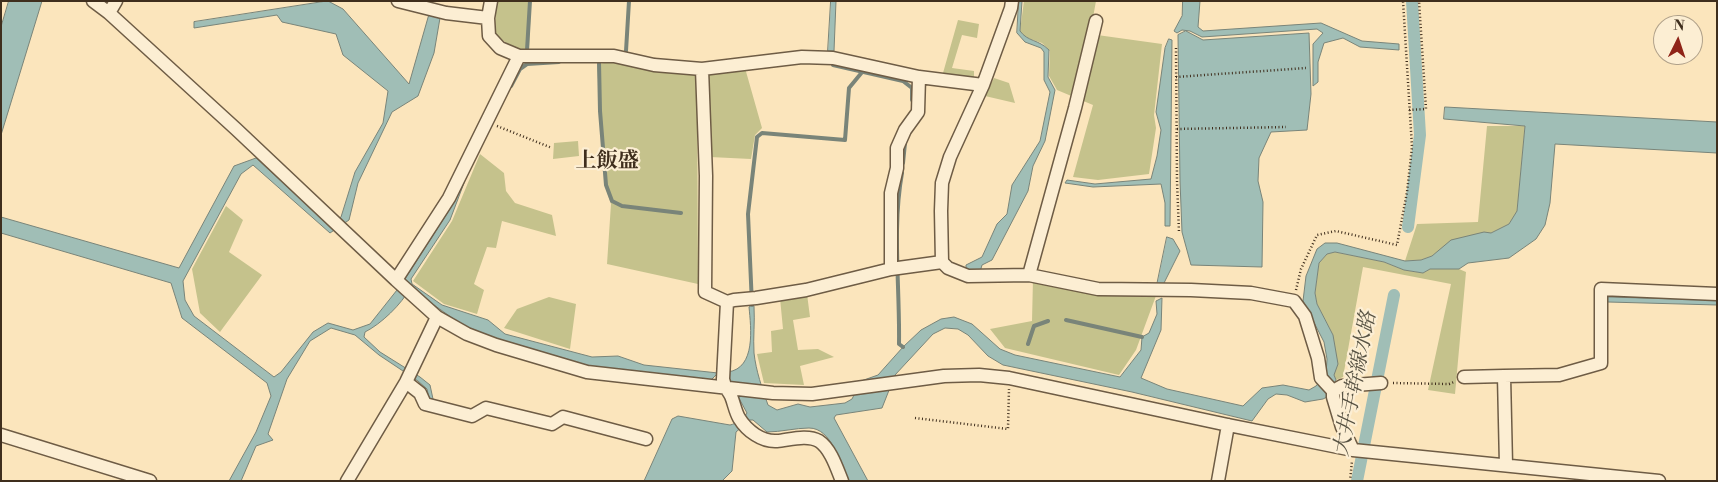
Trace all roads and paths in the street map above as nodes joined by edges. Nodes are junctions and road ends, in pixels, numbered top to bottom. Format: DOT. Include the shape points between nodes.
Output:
graph roads {
  1 [pos="93,1"];
  2 [pos="116,1"];
  3 [pos="398,1"];
  4 [pos="491,1"];
  5 [pos="1012,1"];
  6 [pos="1404,1"];
  7 [pos="1419,1"];
  8 [pos="109,14"];
  9 [pos="488,18"];
  10 [pos="1096,21"];
  11 [pos="1176,48"];
  12 [pos="519,56"];
  13 [pos="1306,68"];
  14 [pos="702,70"];
  15 [pos="919,76"];
  16 [pos="1176,77"];
  17 [pos="983,84"];
  18 [pos="1409,110"];
  19 [pos="487,122"];
  20 [pos="1286,127"];
  21 [pos="1176,129"];
  22 [pos="552,148"];
  23 [pos="1179,232"];
  24 [pos="942,262"];
  25 [pos="895,269"];
  26 [pos="1029,275"];
  27 [pos="403,286"];
  28 [pos="1717,294"];
  29 [pos="1294,301"];
  30 [pos="727,302"];
  31 [pos="437,317"];
  32 [pos="409,376"];
  33 [pos="1504,376"];
  34 [pos="1464,377"];
  35 [pos="1009,378"];
  36 [pos="723,380"];
  37 [pos="1376,384"];
  38 [pos="1333,391"];
  39 [pos="915,418"];
  40 [pos="1228,425"];
  41 [pos="1,435"];
  42 [pos="646,439"];
  43 [pos="1353,450"];
  44 [pos="1506,465"];
  45 [pos="150,481"];
  46 [pos="347,481"];
  47 [pos="842,481"];
  48 [pos="1218,481"];
  49 [pos="1350,481"];
  50 [pos="1659,481"];
  1 -- 8 [label="street"];
  2 -- 8 [label="street"];
  3 -- 9 [label="street" via="446,13"];
  4 -- 9 [label="street"];
  5 -- 17 [label="street"];
  6 -- 18 [label="path"];
  7 -- 18 [label="path" via="1426,109"];
  8 -- 27 [label="street"];
  9 -- 12 [label="street" via="489,36 500,48"];
  10 -- 26 [label="street"];
  11 -- 16 [label="path"];
  12 -- 14 [label="street" via="614,56 654,65"];
  12 -- 19 [label="street"];
  13 -- 16 [label="path"];
  14 -- 15 [label="street" via="802,57 833,58"];
  14 -- 30 [label="street" via="706,176 704,292"];
  15 -- 17 [label="street"];
  15 -- 25 [label="street" via="918,112 897,148 897,168 890,192"];
  16 -- 21 [label="path"];
  17 -- 24 [label="street" via="950,157 942,183"];
  18 -- 29 [label="path" via="1412,146 1397,244 1336,231 1317,235 1301,270"];
  19 -- 22 [label="path"];
  19 -- 27 [label="street"];
  20 -- 21 [label="path"];
  21 -- 23 [label="path"];
  24 -- 25 [label="street"];
  24 -- 26 [label="street" via="968,276"];
  25 -- 30 [label="street" via="806,290"];
  26 -- 29 [label="street" via="1098,288 1251,293"];
  27 -- 31 [label="street"];
  28 -- 33 [label="street" via="1601,290 1601,363 1559,375"];
  29 -- 38 [label="street" via="1305,316 1314,341 1321,378"];
  30 -- 36 [label="street"];
  31 -- 32 [label="street"];
  31 -- 36 [label="street" via="496,345 587,372"];
  32 -- 42 [label="street" via="425,404 472,416 486,408 552,424 563,417"];
  32 -- 46 [label="street"];
  33 -- 34 [label="street"];
  33 -- 44 [label="street"];
  34 -- 37 [label="path" via="1449,384"];
  35 -- 36 [label="street" via="944,376 812,394 773,393"];
  35 -- 39 [label="path" via="1008,429"];
  35 -- 40 [label="street"];
  36 -- 47 [label="street" via="742,422 760,438 819,441"];
  37 -- 38 [label="street" via="1342,386"];
  38 -- 43 [label="street" via="1342,427"];
  40 -- 43 [label="street"];
  40 -- 48 [label="street"];
  41 -- 45 [label="street"];
  43 -- 44 [label="street"];
  43 -- 49 [label="path"];
  44 -- 50 [label="street"];
}
